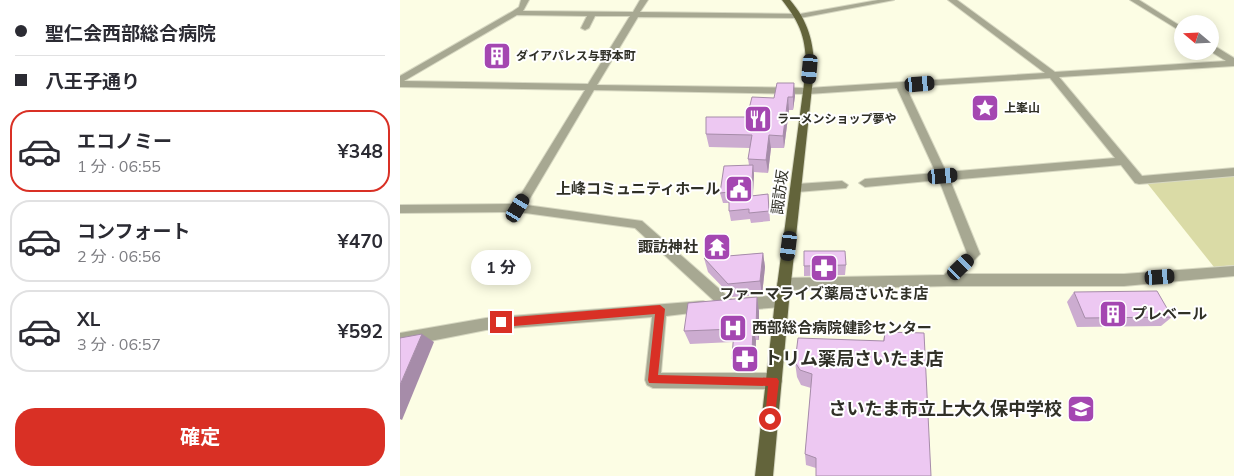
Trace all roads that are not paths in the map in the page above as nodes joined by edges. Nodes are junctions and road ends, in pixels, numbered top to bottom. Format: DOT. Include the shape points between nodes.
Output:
graph roads {
  1 [pos="525,0"];
  2 [pos="644,0"];
  3 [pos="786,0"];
  4 [pos="890,0"];
  5 [pos="952,0"];
  6 [pos="1134,0"];
  7 [pos="516,14"];
  8 [pos="592,14"];
  9 [pos="635,15"];
  10 [pos="800,16"];
  11 [pos="1174,25"];
  12 [pos="586,28"];
  13 [pos="1219,53"];
  14 [pos="1234,62"];
  15 [pos="1052,74"];
  16 [pos="400,82"];
  17 [pos="901,86"];
  18 [pos="591,87"];
  19 [pos="808,91"];
  20 [pos="1122,161"];
  21 [pos="1234,172"];
  22 [pos="943,176"];
  23 [pos="865,183"];
  24 [pos="842,185"];
  25 [pos="797,188"];
  26 [pos="518,208"];
  27 [pos="400,209"];
  28 [pos="1234,271"];
  29 [pos="947,280"];
  30 [pos="784,284"];
  31 [pos="782,301"];
  32 [pos="728,305"];
  33 [pos="660,309"];
  34 [pos="400,340"];
  35 [pos="774,381"];
  36 [pos="764,476"];
  1 -- 7 [label="street"];
  2 -- 9 [label="street"];
  3 -- 10 [label="main road"];
  4 -- 10 [label="street"];
  5 -- 15 [label="street"];
  6 -- 11 [label="street"];
  7 -- 8 [label="street"];
  7 -- 16 [label="street"];
  8 -- 9 [label="street"];
  8 -- 12 [label="street"];
  9 -- 10 [label="street"];
  9 -- 18 [label="street"];
  10 -- 19 [label="main road, 諏訪坂" via="811,54"];
  13 -- 14 [label="street"];
  14 -- 15 [label="street"];
  15 -- 17 [label="street"];
  15 -- 20 [label="street"];
  16 -- 18 [label="street"];
  17 -- 19 [label="street"];
  17 -- 22 [label="street"];
  18 -- 19 [label="street"];
  18 -- 26 [label="street"];
  19 -- 25 [label="main road, 諏訪坂"];
  20 -- 21 [label="street" via="1139,180"];
  20 -- 22 [label="street"];
  22 -- 23 [label="street"];
  22 -- 29 [label="street" via="974,254"];
  24 -- 25 [label="street"];
  25 -- 30 [label="main road, 諏訪坂"];
  26 -- 27 [label="street"];
  26 -- 32 [label="street" via="638,224"];
  28 -- 29 [label="street" via="1124,280"];
  29 -- 30 [label="street"];
  30 -- 31 [label="main road, 諏訪坂"];
  31 -- 32 [label="street"];
  31 -- 35 [label="main road, 諏訪坂"];
  32 -- 33 [label="street"];
  33 -- 34 [label="street" via="486,324"];
  33 -- 35 [label="street" via="653,380"];
  35 -- 36 [label="main road, 諏訪坂"];
}
